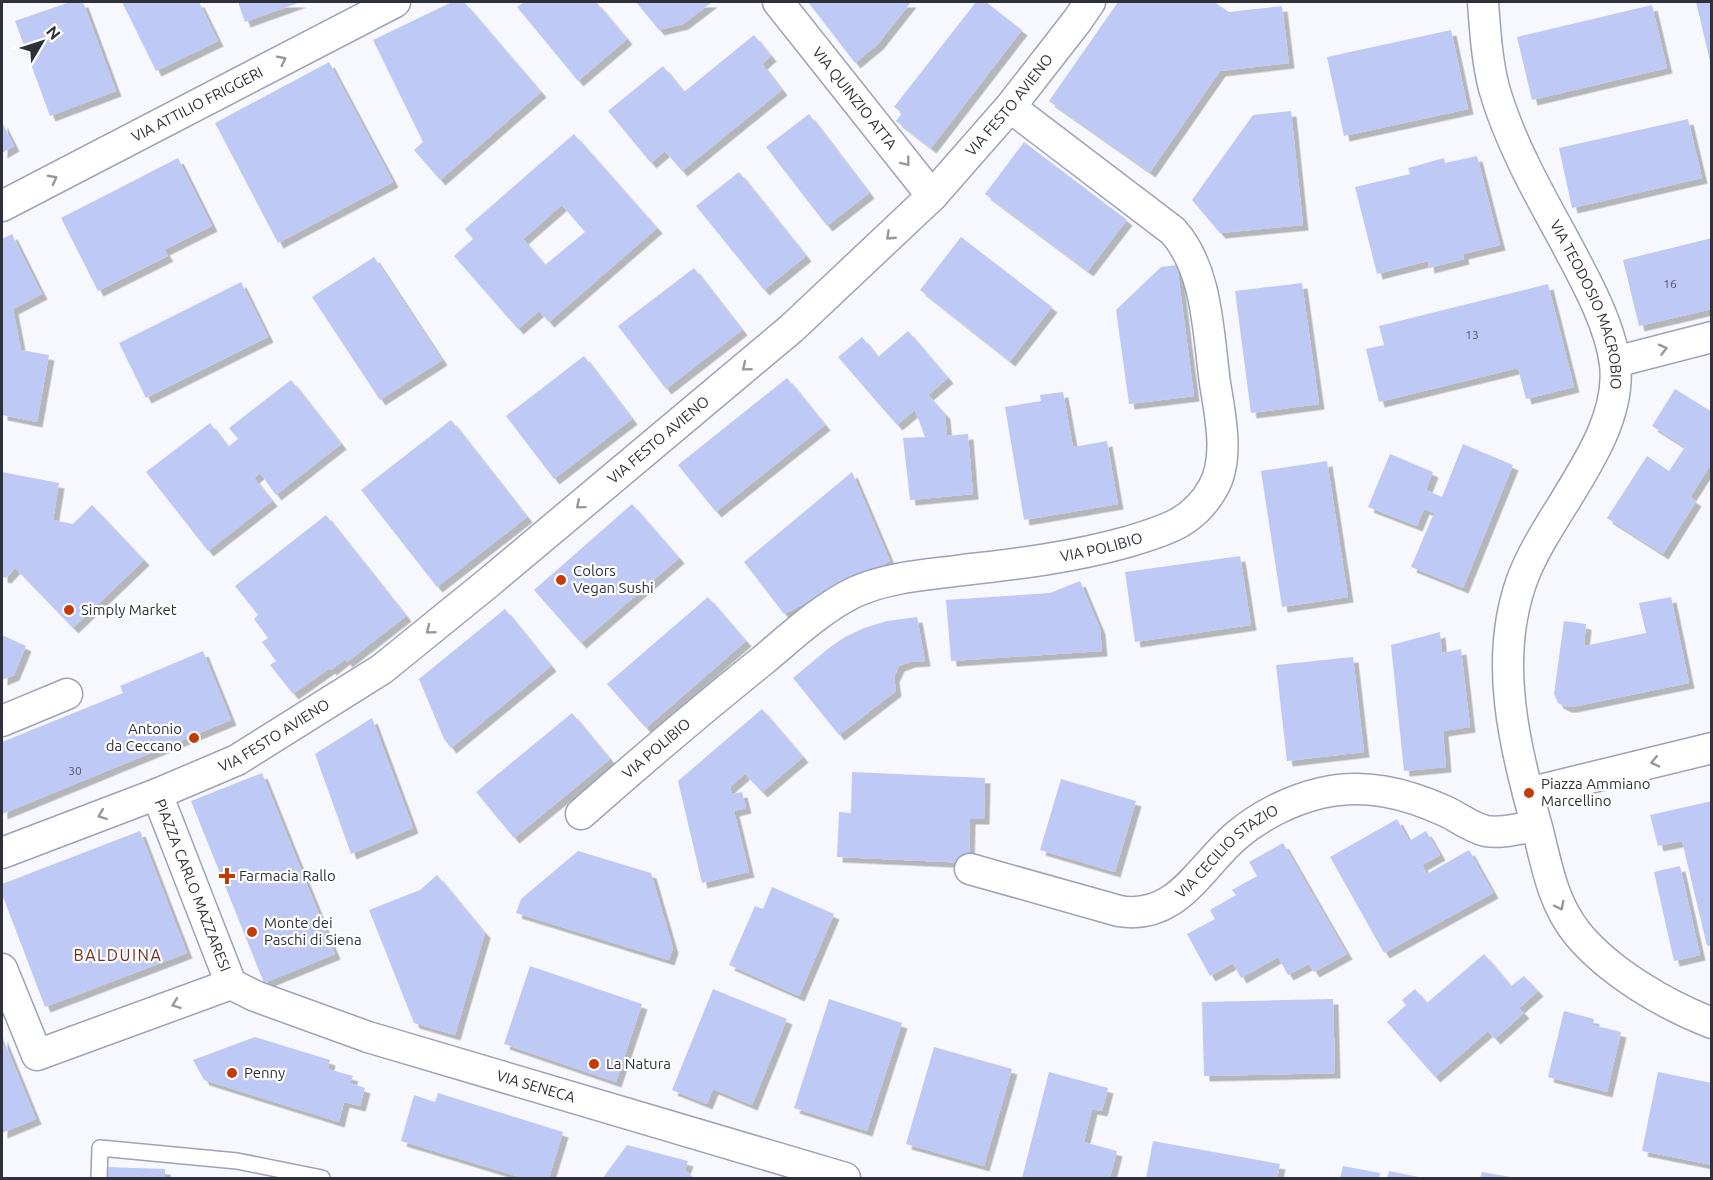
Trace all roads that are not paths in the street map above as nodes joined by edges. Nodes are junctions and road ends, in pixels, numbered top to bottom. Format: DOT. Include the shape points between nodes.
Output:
graph roads {
  1 [pos="395,2"];
  2 [pos="778,2"];
  3 [pos="1090,2"];
  4 [pos="1483,2"];
  5 [pos="1010,107"];
  6 [pos="932,196"];
  7 [pos="2,206"];
  8 [pos="1712,337"];
  9 [pos="1615,362"];
  10 [pos="66,694"];
  11 [pos="2,721"];
  12 [pos="1712,748"];
  13 [pos="1528,793"];
  14 [pos="157,794"];
  15 [pos="581,814"];
  16 [pos="1539,838"];
  17 [pos="2,853"];
  18 [pos="970,869"];
  19 [pos="2,969"];
  20 [pos="231,984"];
  21 [pos="1712,1023"];
  22 [pos="13,1031"];
  23 [pos="99,1179"];
  24 [pos="322,1179"];
  25 [pos="844,1179"];
  7 -- 1 [label="street, VIA ATTILIO FRIGGERI, one-way"];
  2 -- 6 [label="street, VIA QUINZIO ATTA, one-way"];
  3 -- 5 [label="street, VIA FESTO AVIENO"];
  4 -- 9 [label="street, VIA TEODOSIO MACROBIO" via="1500,107 1515,145 1599,312"];
  5 -- 6 [label="street, VIA FESTO AVIENO"];
  5 -- 15 [label="street, VIA POLIBIO" via="1165,224 1189,250 1199,278 1219,410 1222,458 1214,487 1186,520 1166,530 1060,558 882,582 852,594 825,610"];
  6 -- 14 [label="street, VIA FESTO AVIENO, one-way" via="792,328 382,669 237,760"];
  9 -- 8 [label="street, one-way"];
  9 -- 13 [label="street, VIA TEODOSIO MACROBIO" via="1617,381 1608,419 1589,462 1529,565 1515,607 1509,640 1508,687"];
  10 -- 11 [label="street"];
  12 -- 13 [label="street, one-way"];
  13 -- 16 [label="street"];
  14 -- 17 [label="street, PIAZZA CARLO MAZZARESI, one-way"];
  14 -- 20 [label="street, PIAZZA CARLO MAZZARESI"];
  16 -- 18 [label="street, VIA CECILIO STAZIO" via="1483,830 1388,791 1356,789 1290,803 1247,828 1166,905 1143,912 1119,911"];
  16 -- 21 [label="street, one-way" via="1556,898 1578,934 1645,990"];
  19 -- 22 [label="street, PIAZZA CARLO MAZZARESI"];
  20 -- 22 [label="street, PIAZZA CARLO MAZZARESI, one-way" via="37,1055"];
  20 -- 25 [label="street, VIA SENECA" via="368,1037"];
  23 -- 24 [label="lane" via="100,1148 237,1161"];
}
